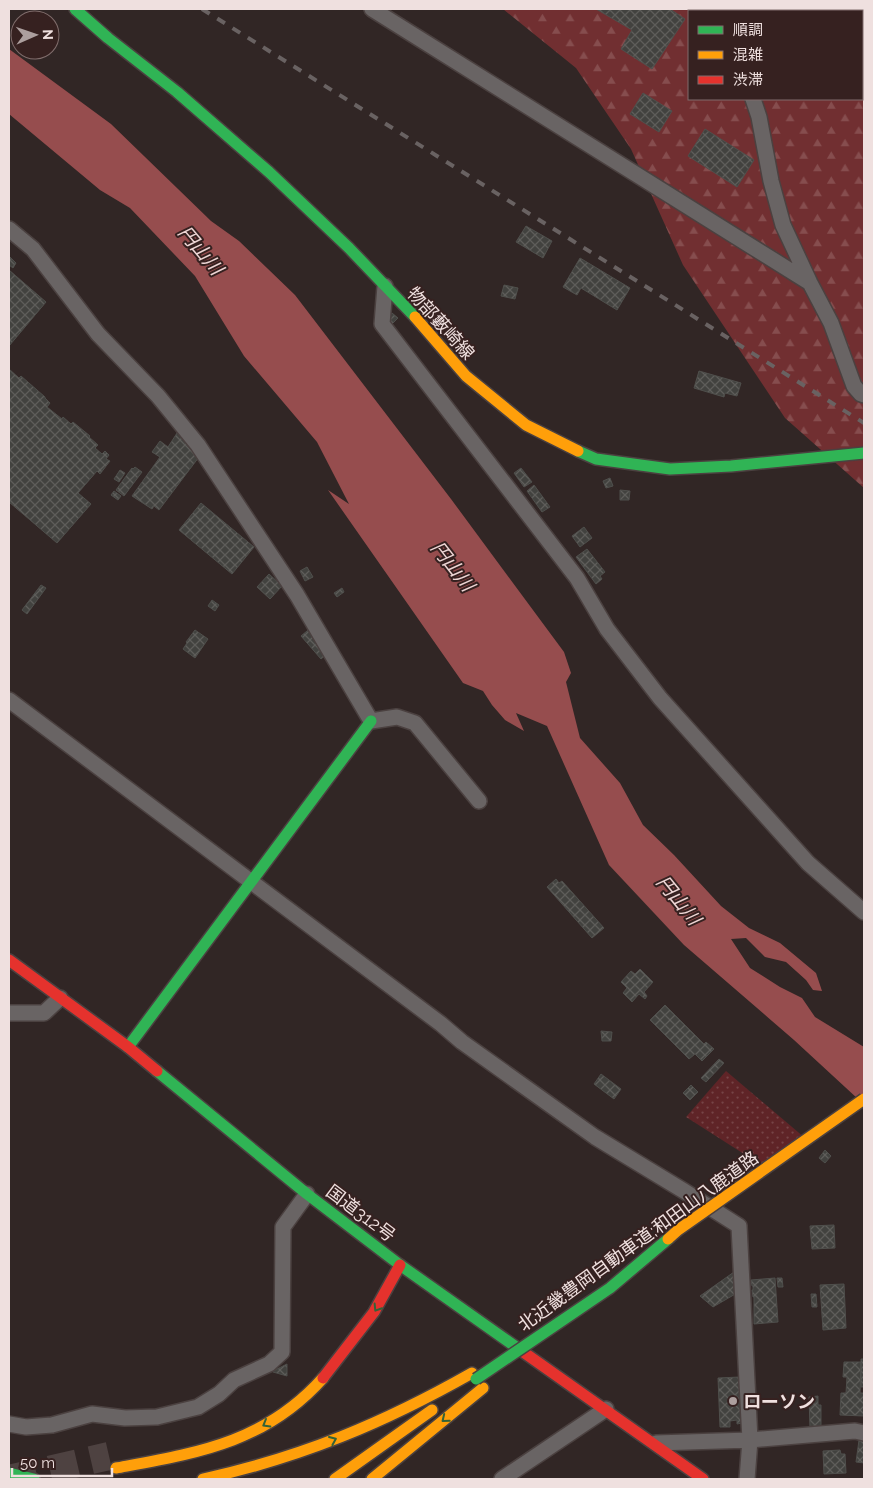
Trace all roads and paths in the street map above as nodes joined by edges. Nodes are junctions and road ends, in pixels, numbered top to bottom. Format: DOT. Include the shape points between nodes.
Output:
graph roads {
  1 [pos="75,9"];
  2 [pos="372,9"];
  3 [pos="753,100"];
  4 [pos="9,229"];
  5 [pos="810,283"];
  6 [pos="385,286"];
  7 [pos="864,395"];
  8 [pos="864,453"];
  9 [pos="9,700"];
  10 [pos="371,721"];
  11 [pos="479,801"];
  12 [pos="252,882"];
  13 [pos="864,912"];
  14 [pos="9,960"];
  15 [pos="60,998"];
  16 [pos="9,1013"];
  17 [pos="128,1047"];
  18 [pos="864,1099"];
  19 [pos="307,1194"];
  20 [pos="678,1230"];
  21 [pos="630,1256"];
  22 [pos="400,1265"];
  23 [pos="366,1300"];
  24 [pos="559,1309"];
  25 [pos="477,1380"];
  26 [pos="606,1409"];
  27 [pos="9,1424"];
  28 [pos="864,1433"];
  29 [pos="750,1440"];
  30 [pos="654,1443"];
  31 [pos="116,1468"];
  32 [pos="9,1473"];
  33 [pos="34,1479"];
  34 [pos="203,1479"];
  35 [pos="335,1479"];
  36 [pos="372,1479"];
  37 [pos="502,1479"];
  38 [pos="703,1479"];
  39 [pos="747,1479"];
  1 -- 6 [label="main road, 物部藪崎線" via="269,172"];
  2 -- 5 [label="street"];
  3 -- 5 [label="street" via="783,225"];
  4 -- 10 [label="street" via="33,249 98,334 158,396 198,445 297,595"];
  5 -- 7 [label="street" via="831,323 854,386"];
  6 -- 8 [label="main road, 物部藪崎線" via="466,376 526,424 596,460 670,470"];
  6 -- 13 [label="street" via="382,324 577,578 607,629 667,705 808,863"];
  9 -- 12 [label="street"];
  10 -- 11 [label="street" via="397,716 415,723"];
  10 -- 12 [label="main road"];
  12 -- 17 [label="main road"];
  12 -- 29 [label="street" via="462,1042 595,1137 739,1226"];
  14 -- 15 [label="main road, 国道312号"];
  15 -- 16 [label="street" via="44,1013"];
  15 -- 17 [label="main road, 国道312号"];
  17 -- 19 [label="main road, 国道312号"];
  18 -- 20 [label="main road, 北近畿豊岡自動車道;和田山八鹿道路, bridge"];
  19 -- 22 [label="main road, 国道312号"];
  19 -- 27 [label="street" via="283,1227 282,1352 269,1364 234,1380 198,1407 157,1417 92,1414 52,1425 26,1427"];
  20 -- 21 [label="main road, bridge"];
  20 -- 25 [label="main road, 北近畿豊岡自動車道;和田山八鹿道路, bridge" via="610,1288"];
  22 -- 23 [label="main road"];
  22 -- 26 [label="main road, 国道312号"];
  22 -- 31 [label="main road, one-way" via="376,1310 344,1353 293,1407 244,1436 222,1444"];
  24 -- 25 [label="main road"];
  34 -- 25 [label="main road, one-way" via="315,1448"];
  25 -- 35 [label="main road"];
  25 -- 36 [label="main road, one-way"];
  26 -- 30 [label="main road, 国道312号"];
  26 -- 37 [label="street"];
  28 -- 29 [label="street"];
  29 -- 30 [label="street"];
  29 -- 39 [label="street"];
  30 -- 38 [label="main road, 国道312号"];
  32 -- 33 [label="main road"];
}
